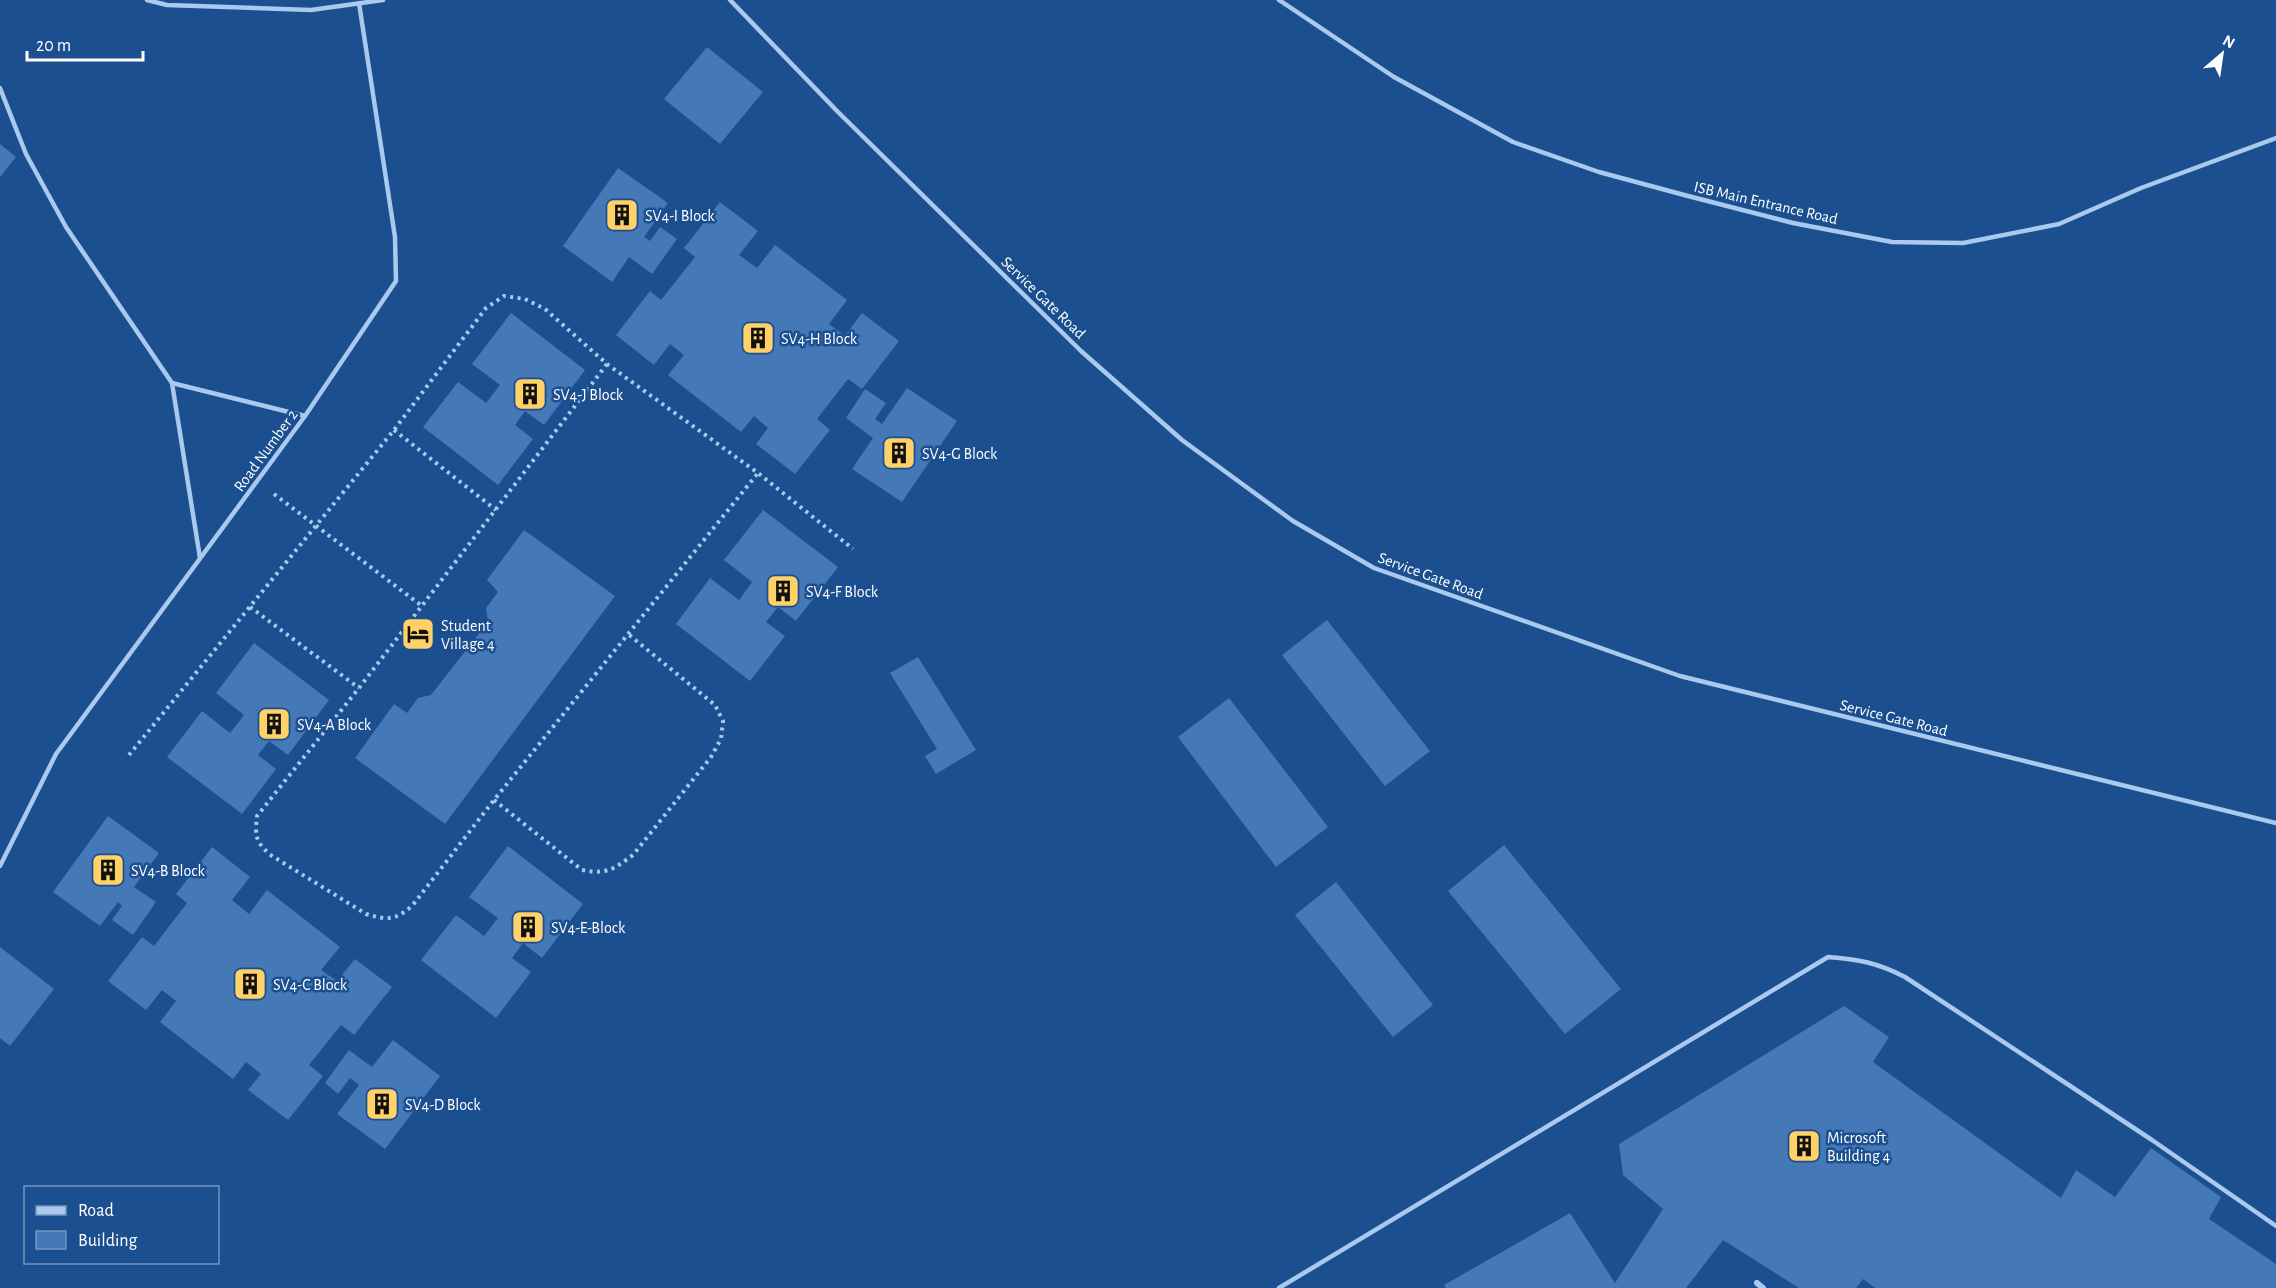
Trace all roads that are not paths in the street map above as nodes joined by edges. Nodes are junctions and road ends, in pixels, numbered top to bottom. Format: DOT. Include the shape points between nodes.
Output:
graph roads {
  1 [pos="147,0"];
  2 [pos="382,0"];
  3 [pos="730,0"];
  4 [pos="1279,0"];
  5 [pos="359,3"];
  6 [pos="0,88"];
  7 [pos="2276,138"];
  8 [pos="172,383"];
  9 [pos="305,416"];
  10 [pos="200,558"];
  11 [pos="2276,824"];
  12 [pos="0,866"];
  13 [pos="2276,1226"];
  14 [pos="1279,1288"];
  1 -- 5 [label="lane" via="167,5 311,10"];
  2 -- 5 [label="lane"];
  3 -- 11 [label="lane, Service Gate Road" via="1073,343 1173,433 1293,521 1374,568 1680,675"];
  4 -- 7 [label="lane, ISB Main Entrance Road" via="1394,77 1513,142 1599,172 1688,196 1793,223 1892,242 1963,243 2059,224 2141,188"];
  5 -- 9 [label="lane, Road Number 2" via="395,237 396,281"];
  6 -- 8 [label="lane" via="26,154 66,227"];
  8 -- 9 [label="lane"];
  8 -- 10 [label="lane"];
  9 -- 10 [label="lane, Road Number 2"];
  10 -- 12 [label="lane, Road Number 2" via="56,754"];
  13 -- 14 [label="lane" via="1905,977 1881,965 1828,957"];
}
